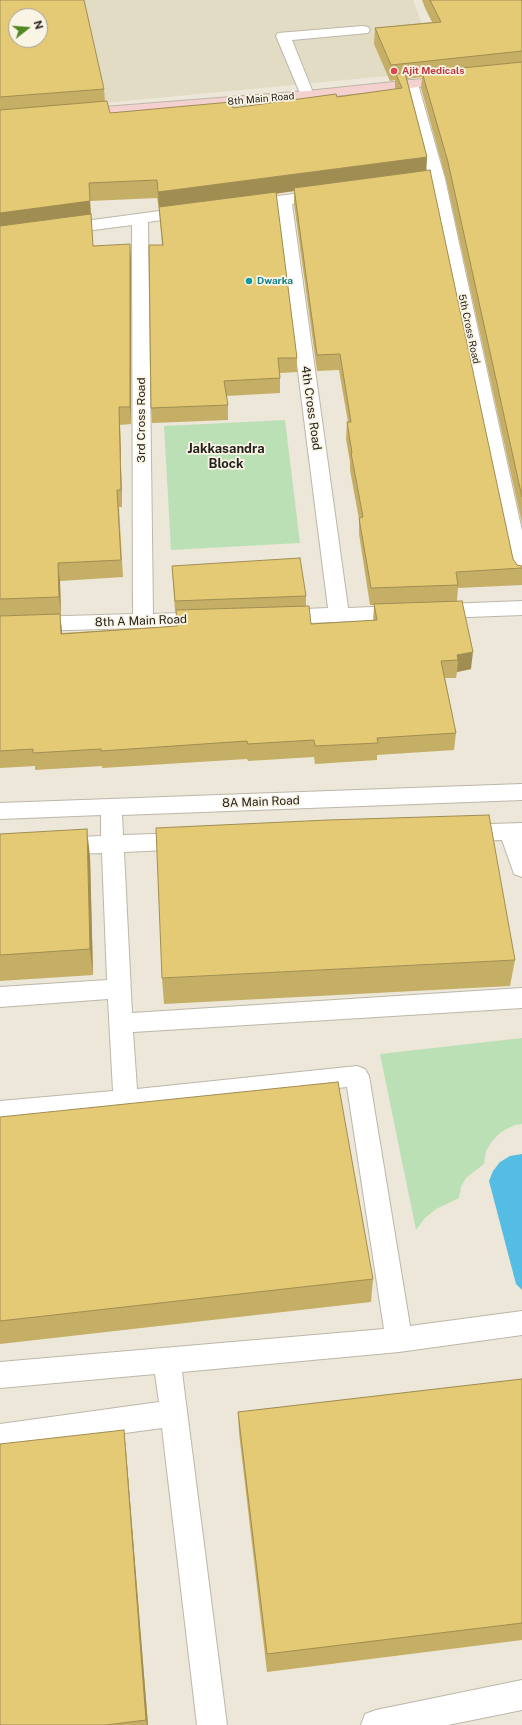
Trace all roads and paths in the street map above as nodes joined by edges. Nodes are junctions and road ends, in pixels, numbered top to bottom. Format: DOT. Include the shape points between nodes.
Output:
graph roads {
  1 [pos="363,30"];
  2 [pos="467,78"];
  3 [pos="411,84"];
  4 [pos="307,95"];
  5 [pos="63,115"];
  6 [pos="338,193"];
  7 [pos="284,200"];
  8 [pos="231,207"];
  9 [pos="200,211"];
  10 [pos="140,219"];
  11 [pos="47,231"];
  12 [pos="522,575"];
  13 [pos="522,608"];
  14 [pos="339,615"];
  15 [pos="261,617"];
  16 [pos="221,618"];
  17 [pos="143,621"];
  18 [pos="0,625"];
  19 [pos="522,792"];
  20 [pos="111,807"];
  21 [pos="0,811"];
  22 [pos="516,832"];
  23 [pos="439,834"];
  24 [pos="208,840"];
  25 [pos="112,843"];
  26 [pos="0,849"];
  27 [pos="522,868"];
  28 [pos="120,989"];
  29 [pos="0,997"];
  30 [pos="522,998"];
  31 [pos="121,1023"];
  32 [pos="126,1100"];
  33 [pos="0,1110"];
  34 [pos="522,1323"];
  35 [pos="399,1340"];
  36 [pos="167,1360"];
  37 [pos="0,1375"];
  38 [pos="174,1413"];
  39 [pos="0,1437"];
  40 [pos="522,1695"];
  41 [pos="212,1725"];
  42 [pos="376,1725"];
  1 -- 4 [label="street" via="283,36"];
  2 -- 3 [label="street, 8th Main Road"];
  3 -- 4 [label="street, 8th Main Road"];
  3 -- 12 [label="street, 5th Cross Road" via="430,181"];
  4 -- 5 [label="street, 8th Main Road"];
  6 -- 7 [label="street"];
  7 -- 8 [label="street"];
  7 -- 14 [label="street, 4th Cross Road"];
  9 -- 10 [label="street"];
  10 -- 11 [label="street"];
  10 -- 17 [label="street, 3rd Cross Road"];
  13 -- 14 [label="street"];
  14 -- 15 [label="street"];
  16 -- 17 [label="street, 8th A Main Road"];
  17 -- 18 [label="street, 8th A Main Road"];
  19 -- 20 [label="street, 8A Main Road"];
  20 -- 21 [label="street, 8A Main Road"];
  20 -- 25 [label="street"];
  22 -- 23 [label="street"];
  22 -- 27 [label="street"];
  24 -- 25 [label="street"];
  25 -- 26 [label="street"];
  25 -- 28 [label="street"];
  28 -- 29 [label="street"];
  28 -- 31 [label="street"];
  30 -- 31 [label="street"];
  31 -- 32 [label="street"];
  32 -- 33 [label="street"];
  32 -- 35 [label="street" via="357,1076"];
  34 -- 35 [label="street"];
  35 -- 36 [label="street"];
  36 -- 37 [label="street"];
  36 -- 38 [label="street"];
  38 -- 39 [label="street"];
  38 -- 41 [label="street"];
  40 -- 42 [label="street"];
}
